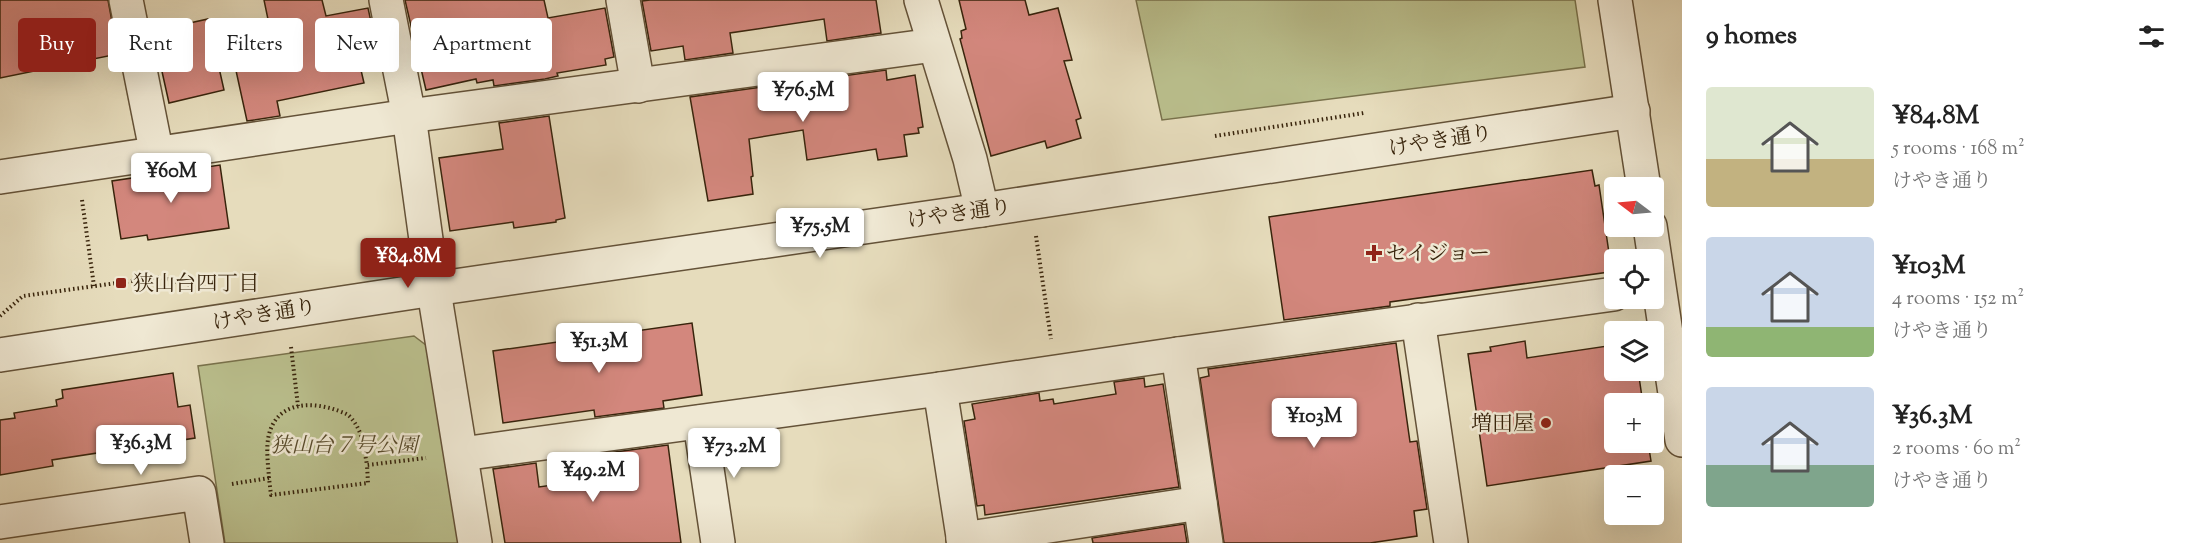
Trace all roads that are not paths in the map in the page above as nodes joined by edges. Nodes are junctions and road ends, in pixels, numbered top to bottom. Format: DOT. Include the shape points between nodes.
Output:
graph roads {
  1 [pos="126,0"];
  2 [pos="386,0"];
  3 [pos="623,0"];
  4 [pos="921,0"];
  5 [pos="1615,0"];
  6 [pos="934,45"];
  7 [pos="638,86"];
  8 [pos="1633,111"];
  9 [pos="409,116"];
  10 [pos="157,155"];
  11 [pos="0,177"];
  12 [pos="1642,177"];
  13 [pos="982,210"];
  14 [pos="434,289"];
  15 [pos="1604,295"];
  16 [pos="1659,309"];
  17 [pos="1418,320"];
  18 [pos="1178,354"];
  19 [pos="0,355"];
  20 [pos="940,389"];
  21 [pos="700,422"];
  22 [pos="1682,440"];
  23 [pos="462,454"];
  24 [pos="1200,503"];
  25 [pos="0,522"];
  26 [pos="964,541"];
  27 [pos="207,543"];
  28 [pos="476,543"];
  29 [pos="718,543"];
  30 [pos="1206,543"];
  31 [pos="1451,543"];
  1 -- 10 [label="street"];
  2 -- 9 [label="street"];
  3 -- 7 [label="street"];
  4 -- 6 [label="street"];
  5 -- 8 [label="street"];
  6 -- 7 [label="street"];
  6 -- 13 [label="street"];
  7 -- 9 [label="street"];
  8 -- 12 [label="street"];
  8 -- 13 [label="street, けやき通り"];
  9 -- 10 [label="street"];
  9 -- 14 [label="street"];
  10 -- 11 [label="street"];
  13 -- 14 [label="street, けやき通り"];
  14 -- 19 [label="street, けやき通り"];
  14 -- 23 [label="street"];
  15 -- 17 [label="street"];
  16 -- 22 [label="street"];
  17 -- 18 [label="street"];
  17 -- 31 [label="street"];
  18 -- 20 [label="street"];
  18 -- 24 [label="street"];
  20 -- 21 [label="street"];
  20 -- 26 [label="street"];
  21 -- 23 [label="street"];
  21 -- 29 [label="street"];
  23 -- 28 [label="street"];
  24 -- 26 [label="street"];
  24 -- 30 [label="street"];
  25 -- 27 [label="street" via="199,493"];
}
